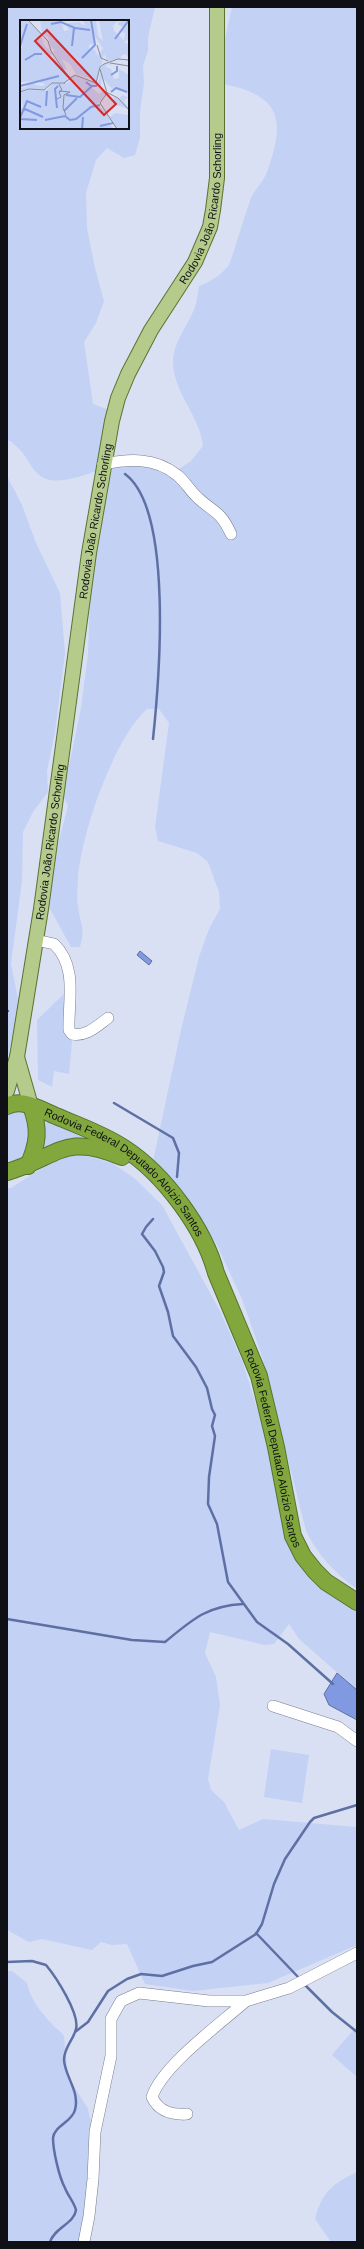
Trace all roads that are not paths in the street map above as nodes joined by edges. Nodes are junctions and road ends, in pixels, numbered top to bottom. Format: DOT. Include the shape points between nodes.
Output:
graph roads {
  1 [pos="217,7"];
  2 [pos="103,464"];
  3 [pos="231,534"];
  4 [pos="36,940"];
  5 [pos="108,1018"];
  6 [pos="17,1056"];
  7 [pos="7,1090"];
  8 [pos="7,1106"];
  9 [pos="31,1106"];
  10 [pos="28,1166"];
  11 [pos="7,1172"];
  12 [pos="216,1273"];
  13 [pos="357,1602"];
  14 [pos="273,1706"];
  15 [pos="357,1741"];
  16 [pos="357,1953"];
  17 [pos="246,2001"];
  18 [pos="187,2114"];
  19 [pos="84,2242"];
  1 -- 2 [label="main road, Rodovia João Ricardo Schorling" via="217,178 210,227 195,262 151,330 128,374 114,409"];
  2 -- 3 [label="street" via="134,459 158,464 170,470 200,500 220,515"];
  2 -- 4 [label="main road, Rodovia João Ricardo Schorling"];
  4 -- 5 [label="street" via="54,944 66,960 70,974 69,1030 72,1034 80,1036"];
  4 -- 6 [label="main road, Rodovia João Ricardo Schorling"];
  6 -- 7 [label="main road, Rodovia João Ricardo Schorling"];
  6 -- 9 [label="main road, Rodovia João Ricardo Schorling"];
  8 -- 9 [label="highway, Rodovia Federal Deputado Aloízio Santos" via="22,1103"];
  9 -- 10 [label="highway" via="39,1134 37,1146"];
  9 -- 12 [label="highway, Rodovia Federal Deputado Aloízio Santos" via="96,1132 140,1160 164,1184 187,1213 203,1238"];
  10 -- 11 [label="highway, Rodovia Federal Deputado Aloízio Santos"];
  10 -- 12 [label="highway, Rodovia Federal Deputado Aloízio Santos" via="61,1148 82,1145 104,1149 125,1158 139,1167 172,1203"];
  12 -- 13 [label="highway, Rodovia Federal Deputado Aloízio Santos" via="259,1376 293,1536 303,1556 315,1571 326,1582"];
  14 -- 15 [label="street" via="338,1727"];
  16 -- 17 [label="street" via="289,1988"];
  17 -- 18 [label="street" via="168,2069 156,2086 152,2097 156,2105 175,2114"];
  17 -- 19 [label="street" via="209,2001 139,1993 126,1998 115,2010 111,2018 111,2056 95,2132 93,2179"];
}
